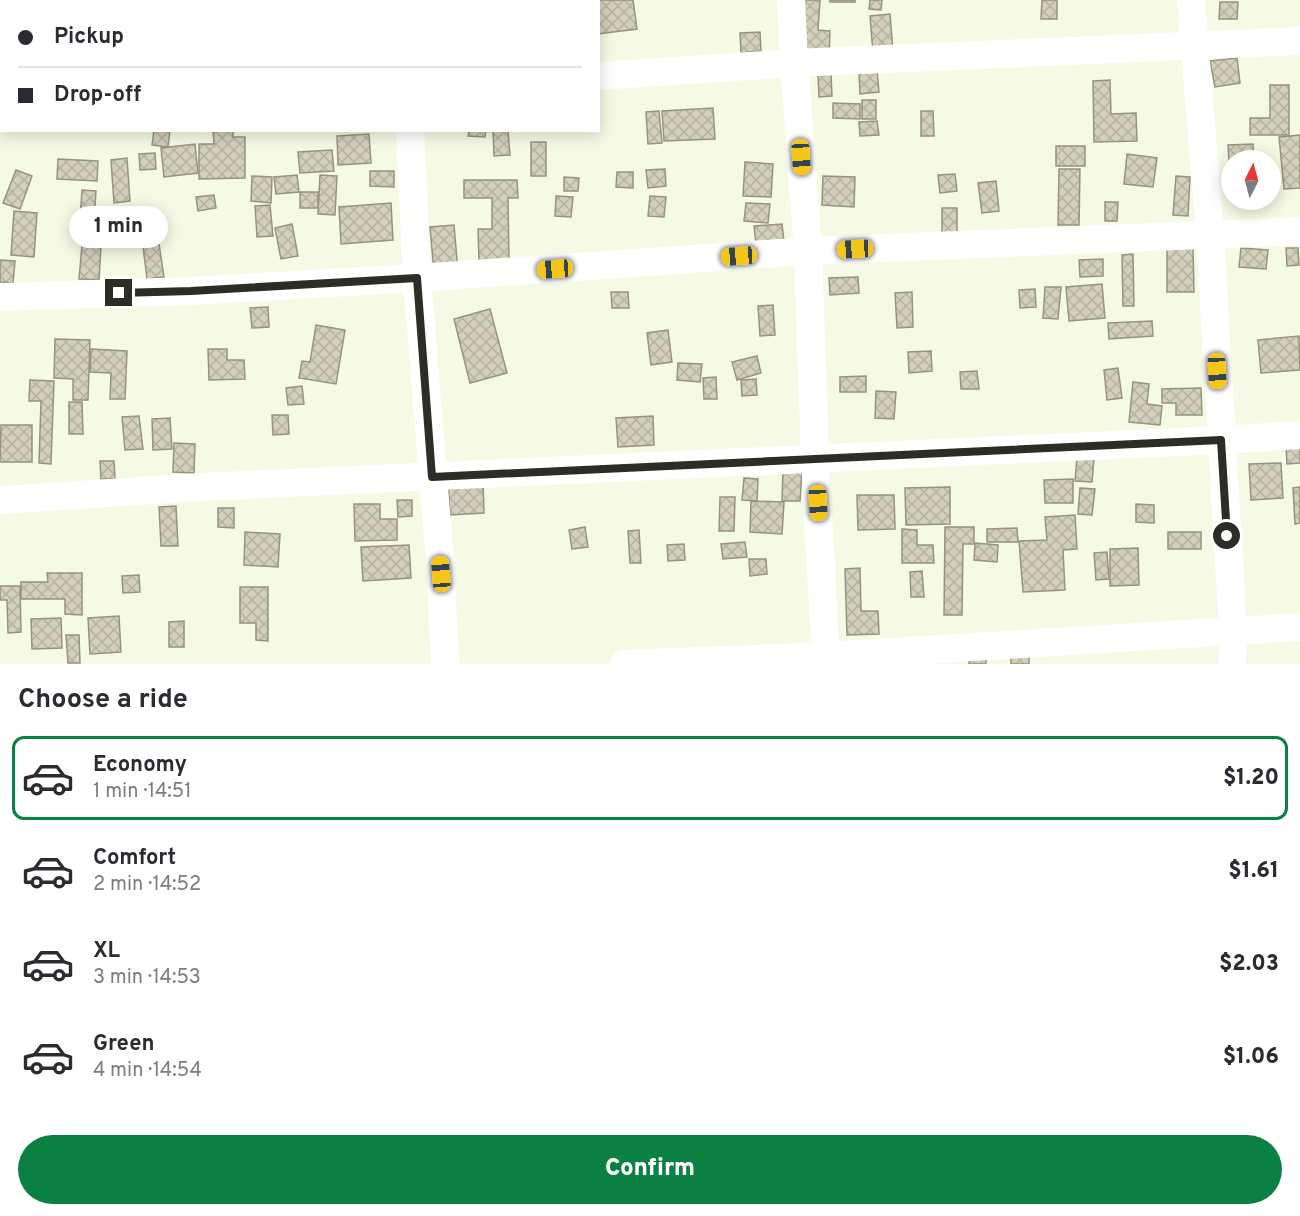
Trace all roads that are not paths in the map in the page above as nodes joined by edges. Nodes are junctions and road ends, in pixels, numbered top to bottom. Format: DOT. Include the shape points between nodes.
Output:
graph roads {
  1 [pos="791,0"];
  2 [pos="1191,0"];
  3 [pos="1300,41"];
  4 [pos="1194,47"];
  5 [pos="794,63"];
  6 [pos="600,76"];
  7 [pos="410,132"];
  8 [pos="1300,231"];
  9 [pos="1210,234"];
  10 [pos="808,251"];
  11 [pos="417,278"];
  12 [pos="0,297"];
  13 [pos="1300,435"];
  14 [pos="1221,440"];
  15 [pos="815,459"];
  16 [pos="432,477"];
  17 [pos="0,500"];
  18 [pos="1300,627"];
  19 [pos="1233,631"];
  20 [pos="826,660"];
  21 [pos="445,664"];
  22 [pos="624,664"];
  23 [pos="1232,664"];
  1 -- 5 [label="street"];
  2 -- 4 [label="street"];
  3 -- 4 [label="street"];
  4 -- 5 [label="street"];
  4 -- 9 [label="street"];
  5 -- 6 [label="street"];
  5 -- 10 [label="street"];
  7 -- 11 [label="street"];
  8 -- 9 [label="street"];
  9 -- 10 [label="street"];
  9 -- 14 [label="street"];
  10 -- 11 [label="street"];
  10 -- 15 [label="street"];
  11 -- 12 [label="street"];
  11 -- 16 [label="street"];
  13 -- 14 [label="street"];
  14 -- 15 [label="street"];
  14 -- 19 [label="street"];
  15 -- 16 [label="street"];
  15 -- 20 [label="street"];
  16 -- 17 [label="street"];
  16 -- 21 [label="street"];
  18 -- 19 [label="street"];
  19 -- 20 [label="street"];
  19 -- 23 [label="street"];
  20 -- 22 [label="street"];
}
